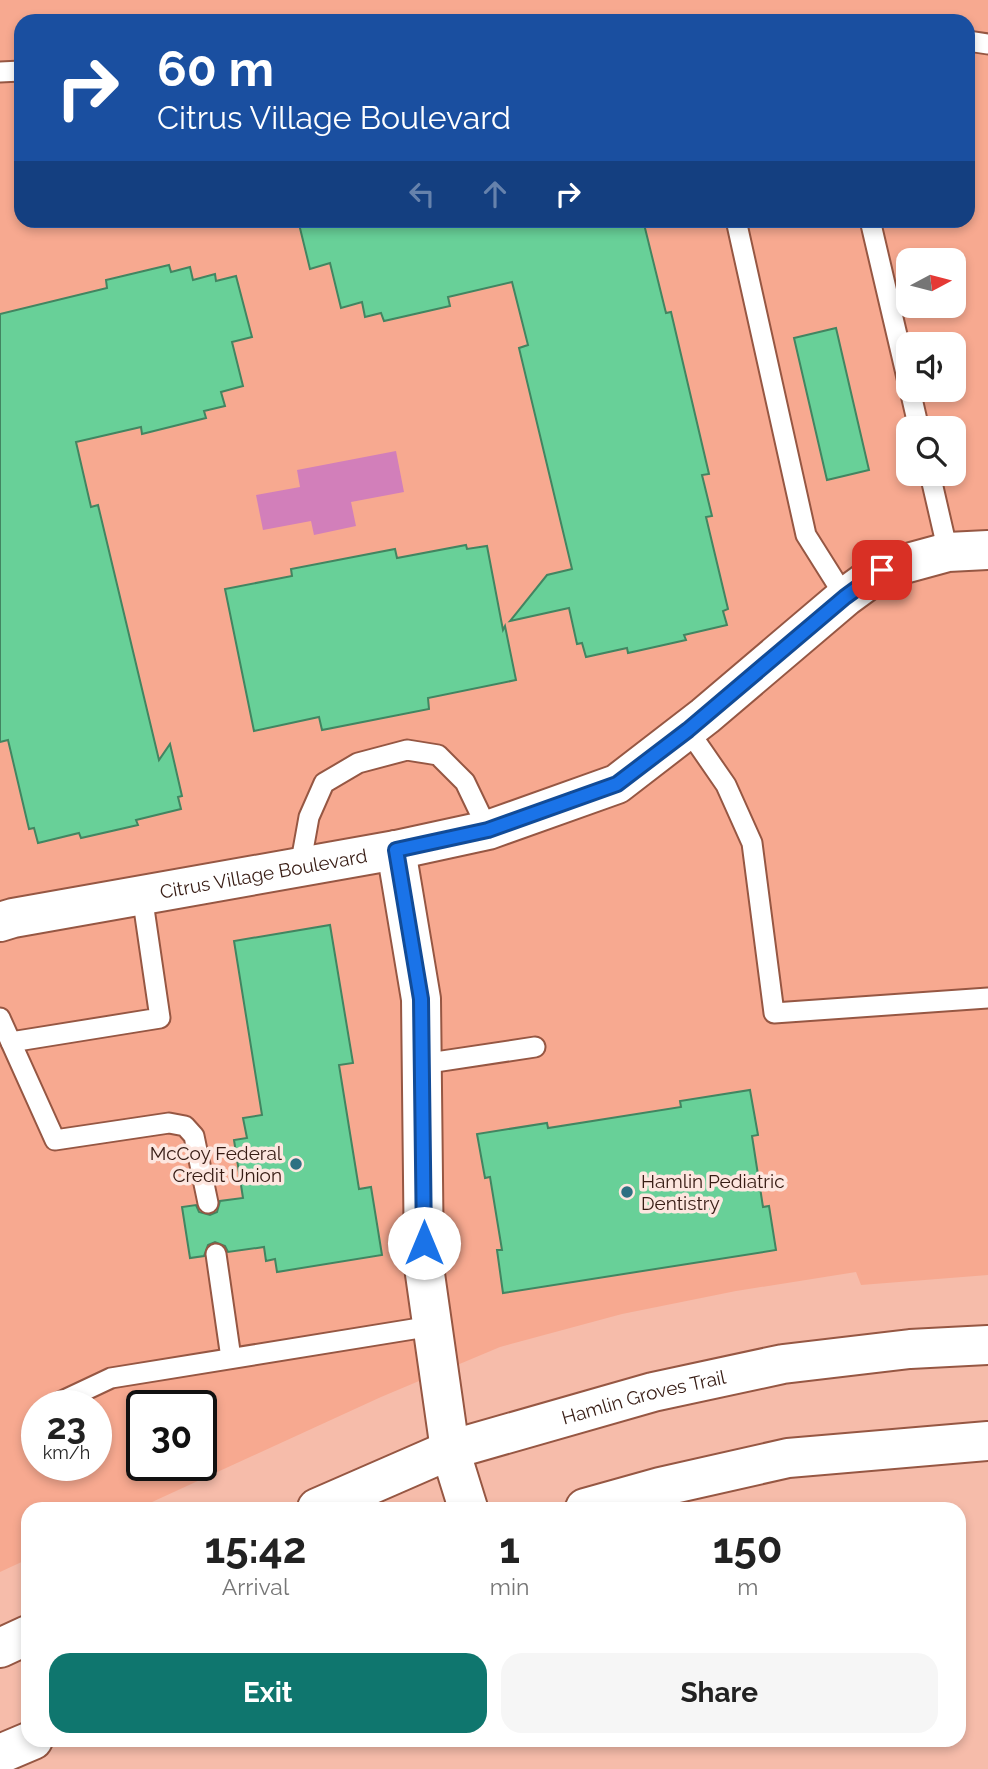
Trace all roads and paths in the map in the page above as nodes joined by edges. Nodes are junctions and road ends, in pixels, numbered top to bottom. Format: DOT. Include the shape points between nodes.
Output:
graph roads {
  1 [pos="738,228"];
  2 [pos="872,228"];
  3 [pos="896,332"];
  4 [pos="933,486"];
  5 [pos="988,550"];
  6 [pos="948,552"];
  7 [pos="845,597"];
  8 [pos="688,730"];
  9 [pos="488,830"];
  10 [pos="396,850"];
  11 [pos="300,867"];
  12 [pos="142,895"];
  13 [pos="0,922"];
  14 [pos="988,998"];
  15 [pos="0,1018"];
  16 [pos="11,1042"];
  17 [pos="534,1047"];
  18 [pos="422,1064"];
  19 [pos="208,1203"];
  20 [pos="216,1254"];
  21 [pos="432,1326"];
  22 [pos="988,1345"];
  23 [pos="231,1358"];
  24 [pos="84,1390"];
  25 [pos="988,1441"];
  26 [pos="450,1450"];
  27 [pos="331,1502"];
  28 [pos="466,1502"];
  29 [pos="606,1502"];
  30 [pos="21,1638"];
  31 [pos="0,1648"];
  32 [pos="21,1745"];
  33 [pos="0,1755"];
  1 -- 7 [label="lane" via="806,536"];
  2 -- 3 [label="lane"];
  4 -- 6 [label="lane"];
  5 -- 6 [label="street, Citrus Village Boulevard"];
  6 -- 7 [label="street, Citrus Village Boulevard" via="882,570"];
  7 -- 8 [label="street, Citrus Village Boulevard"];
  8 -- 9 [label="street, Citrus Village Boulevard" via="617,784"];
  8 -- 14 [label="lane" via="726,785 752,843 774,1013"];
  9 -- 10 [label="street, Citrus Village Boulevard"];
  9 -- 11 [label="lane" via="465,782 438,755 407,750 358,763 324,783 309,817"];
  10 -- 11 [label="street, Citrus Village Boulevard"];
  10 -- 18 [label="street" via="421,999"];
  11 -- 12 [label="street, Citrus Village Boulevard"];
  12 -- 13 [label="street, Citrus Village Boulevard"];
  12 -- 16 [label="lane" via="160,1018"];
  15 -- 16 [label="lane"];
  16 -- 19 [label="lane" via="55,1140 169,1123 184,1126 194,1136"];
  17 -- 18 [label="lane"];
  18 -- 21 [label="street" via="424,1267"];
  20 -- 23 [label="lane"];
  21 -- 23 [label="lane"];
  21 -- 26 [label="street"];
  22 -- 26 [label="street, Hamlin Groves Trail" via="783,1364 653,1392"];
  23 -- 24 [label="lane" via="111,1377"];
  25 -- 29 [label="street" via="788,1458"];
  26 -- 27 [label="street, Hamlin Groves Trail"];
  26 -- 28 [label="street"];
  30 -- 31 [label="street"];
  32 -- 33 [label="street"];
}
